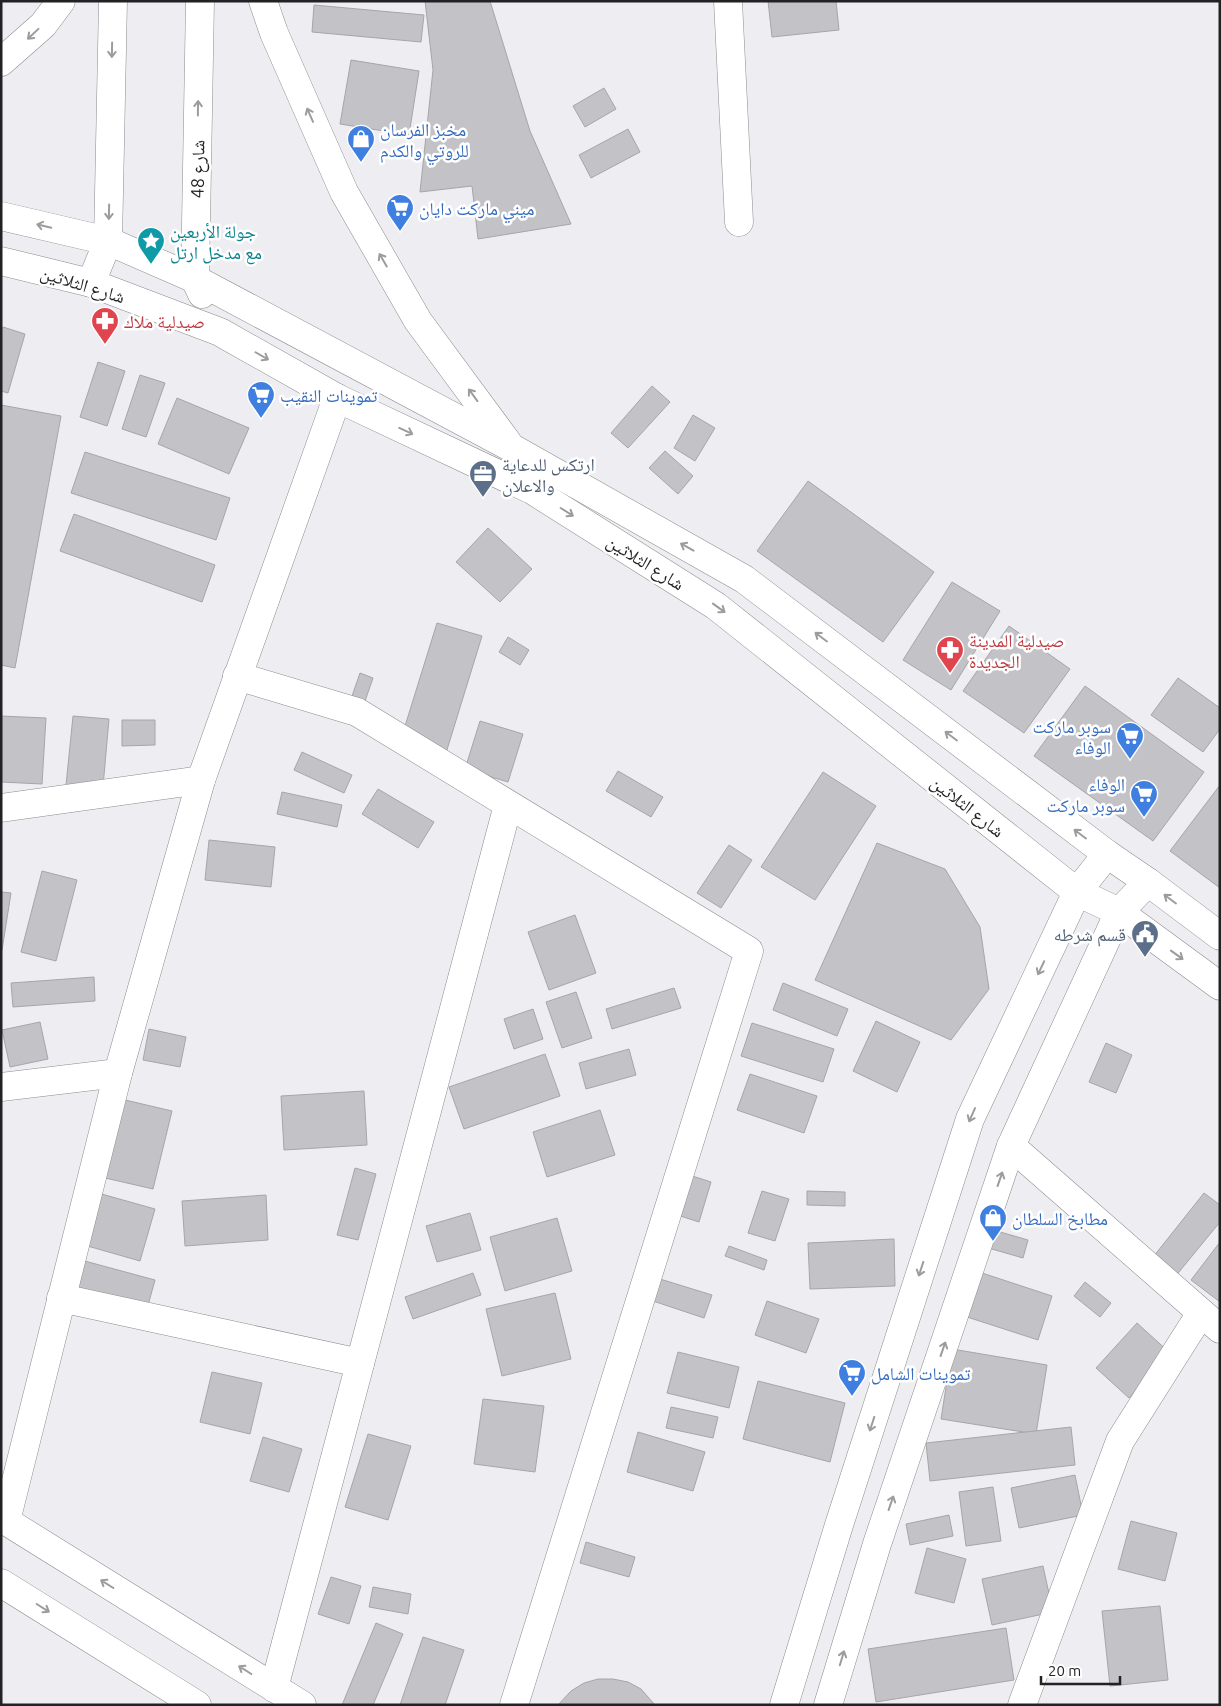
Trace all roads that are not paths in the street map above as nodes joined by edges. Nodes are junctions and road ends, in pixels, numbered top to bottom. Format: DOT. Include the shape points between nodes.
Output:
graph roads {
  1 [pos="61,1"];
  2 [pos="113,1"];
  3 [pos="200,1"];
  4 [pos="262,1"];
  5 [pos="728,1"];
  6 [pos="1,62"];
  7 [pos="1,216"];
  8 [pos="739,222"];
  9 [pos="108,241"];
  10 [pos="1,261"];
  11 [pos="195,279"];
  12 [pos="91,283"];
  13 [pos="220,332"];
  14 [pos="337,398"];
  15 [pos="512,448"];
  16 [pos="237,676"];
  17 [pos="201,780"];
  18 [pos="508,805"];
  19 [pos="1,808"];
  20 [pos="1107,854"];
  21 [pos="1148,882"];
  22 [pos="1077,892"];
  23 [pos="1119,912"];
  24 [pos="1220,936"];
  25 [pos="1220,986"];
  26 [pos="118,1073"];
  27 [pos="1,1087"];
  28 [pos="1011,1146"];
  29 [pos="61,1298"];
  30 [pos="1211,1321"];
  31 [pos="360,1363"];
  32 [pos="4,1520"];
  33 [pos="1,1582"];
  34 [pos="274,1688"];
  35 [pos="197,1705"];
  36 [pos="302,1705"];
  37 [pos="514,1705"];
  38 [pos="784,1705"];
  39 [pos="828,1705"];
  40 [pos="1022,1705"];
  1 -- 6 [label="street, one-way" via="43,24"];
  2 -- 9 [label="street, one-way"];
  11 -- 3 [label="street, شارع 48, one-way"];
  15 -- 4 [label="street, one-way" via="418,321 344,192"];
  5 -- 8 [label="street"];
  9 -- 7 [label="street, شارع الثلاثين, one-way"];
  9 -- 11 [label="street, شارع الثلاثين"];
  9 -- 12 [label="street"];
  10 -- 12 [label="street, شارع الثلاثين"];
  11 -- 13 [label="street, شارع 48"];
  11 -- 15 [label="street, شارع الثلاثين"];
  12 -- 13 [label="street, شارع الثلاثين"];
  13 -- 14 [label="street, شارع الثلاثين, one-way"];
  14 -- 16 [label="street"];
  14 -- 22 [label="street, شارع الثلاثين, one-way" via="532,490 716,606"];
  20 -- 15 [label="street, شارع الثلاثين, one-way" via="744,579"];
  16 -- 17 [label="street"];
  16 -- 18 [label="street" via="357,712"];
  17 -- 19 [label="street"];
  17 -- 26 [label="street"];
  18 -- 31 [label="street"];
  18 -- 37 [label="street" via="749,951"];
  20 -- 21 [label="street, شارع الثلاثين"];
  20 -- 22 [label="street"];
  21 -- 23 [label="street"];
  24 -- 21 [label="street, شارع الثلاثين, one-way"];
  22 -- 23 [label="street, شارع الثلاثين"];
  22 -- 38 [label="street, one-way" via="970,1119"];
  23 -- 25 [label="street, شارع الثلاثين, one-way"];
  23 -- 28 [label="street"];
  26 -- 27 [label="street"];
  26 -- 29 [label="street"];
  28 -- 30 [label="street"];
  39 -- 28 [label="street, one-way" via="877,1544"];
  29 -- 31 [label="street"];
  29 -- 32 [label="street"];
  30 -- 40 [label="street" via="1120,1441"];
  31 -- 34 [label="street"];
  34 -- 32 [label="street, one-way"];
  33 -- 35 [label="street, one-way"];
  34 -- 36 [label="street"];
}
